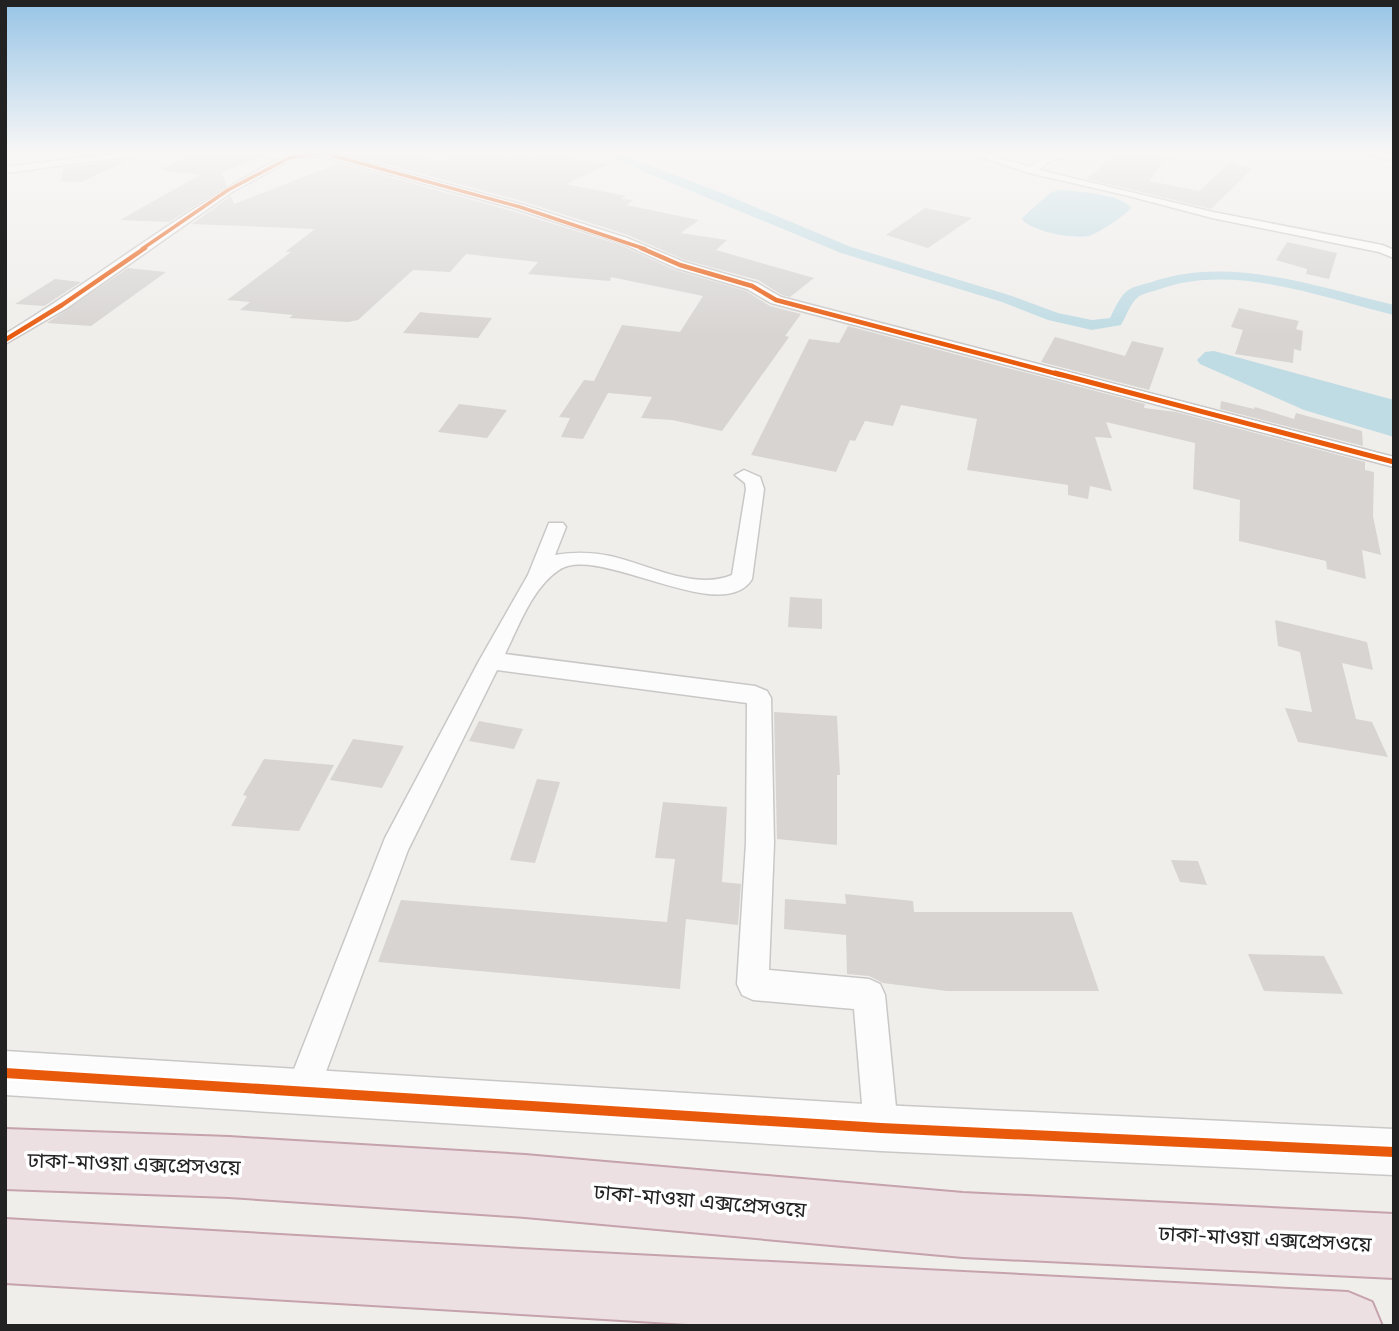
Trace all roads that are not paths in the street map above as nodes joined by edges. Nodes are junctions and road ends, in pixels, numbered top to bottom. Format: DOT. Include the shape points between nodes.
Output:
graph roads {
  1 [pos="196,212"];
  2 [pos="536,212"];
  3 [pos="1201,212"];
  4 [pos="1394,254"];
  5 [pos="5,340"];
  6 [pos="1394,462"];
  7 [pos="744,475"];
  8 [pos="556,527"];
  9 [pos="538,575"];
  10 [pos="490,662"];
  11 [pos="5,1073"];
  12 [pos="302,1092"];
  13 [pos="881,1128"];
  14 [pos="1394,1152"];
  15 [pos="5,1159"];
  16 [pos="1394,1246"];
  17 [pos="5,1251"];
  18 [pos="834,1299"];
  19 [pos="903,1326"];
  20 [pos="1348,1326"];
  1 -- 5 [label="street"];
  2 -- 6 [label="street" via="752,286 776,300"];
  3 -- 4 [label="street"];
  7 -- 9 [label="street" via="754,481 755,489 743,579 734,587 705,586 582,557 555,561"];
  8 -- 9 [label="street"];
  9 -- 10 [label="street"];
  10 -- 12 [label="street" via="395,847"];
  10 -- 13 [label="street" via="759,698 760,843 753,984 869,995"];
  11 -- 12 [label="street"];
  12 -- 13 [label="street"];
  13 -- 14 [label="street"];
  15 -- 16 [label="highway, ঢাকা-মাওয়া এক্সপ্রেসওয়ে" via="229,1167 525,1186 963,1225"];
  17 -- 18 [label="highway"];
  18 -- 19 [label="highway"];
  18 -- 20 [label="highway"];
}
